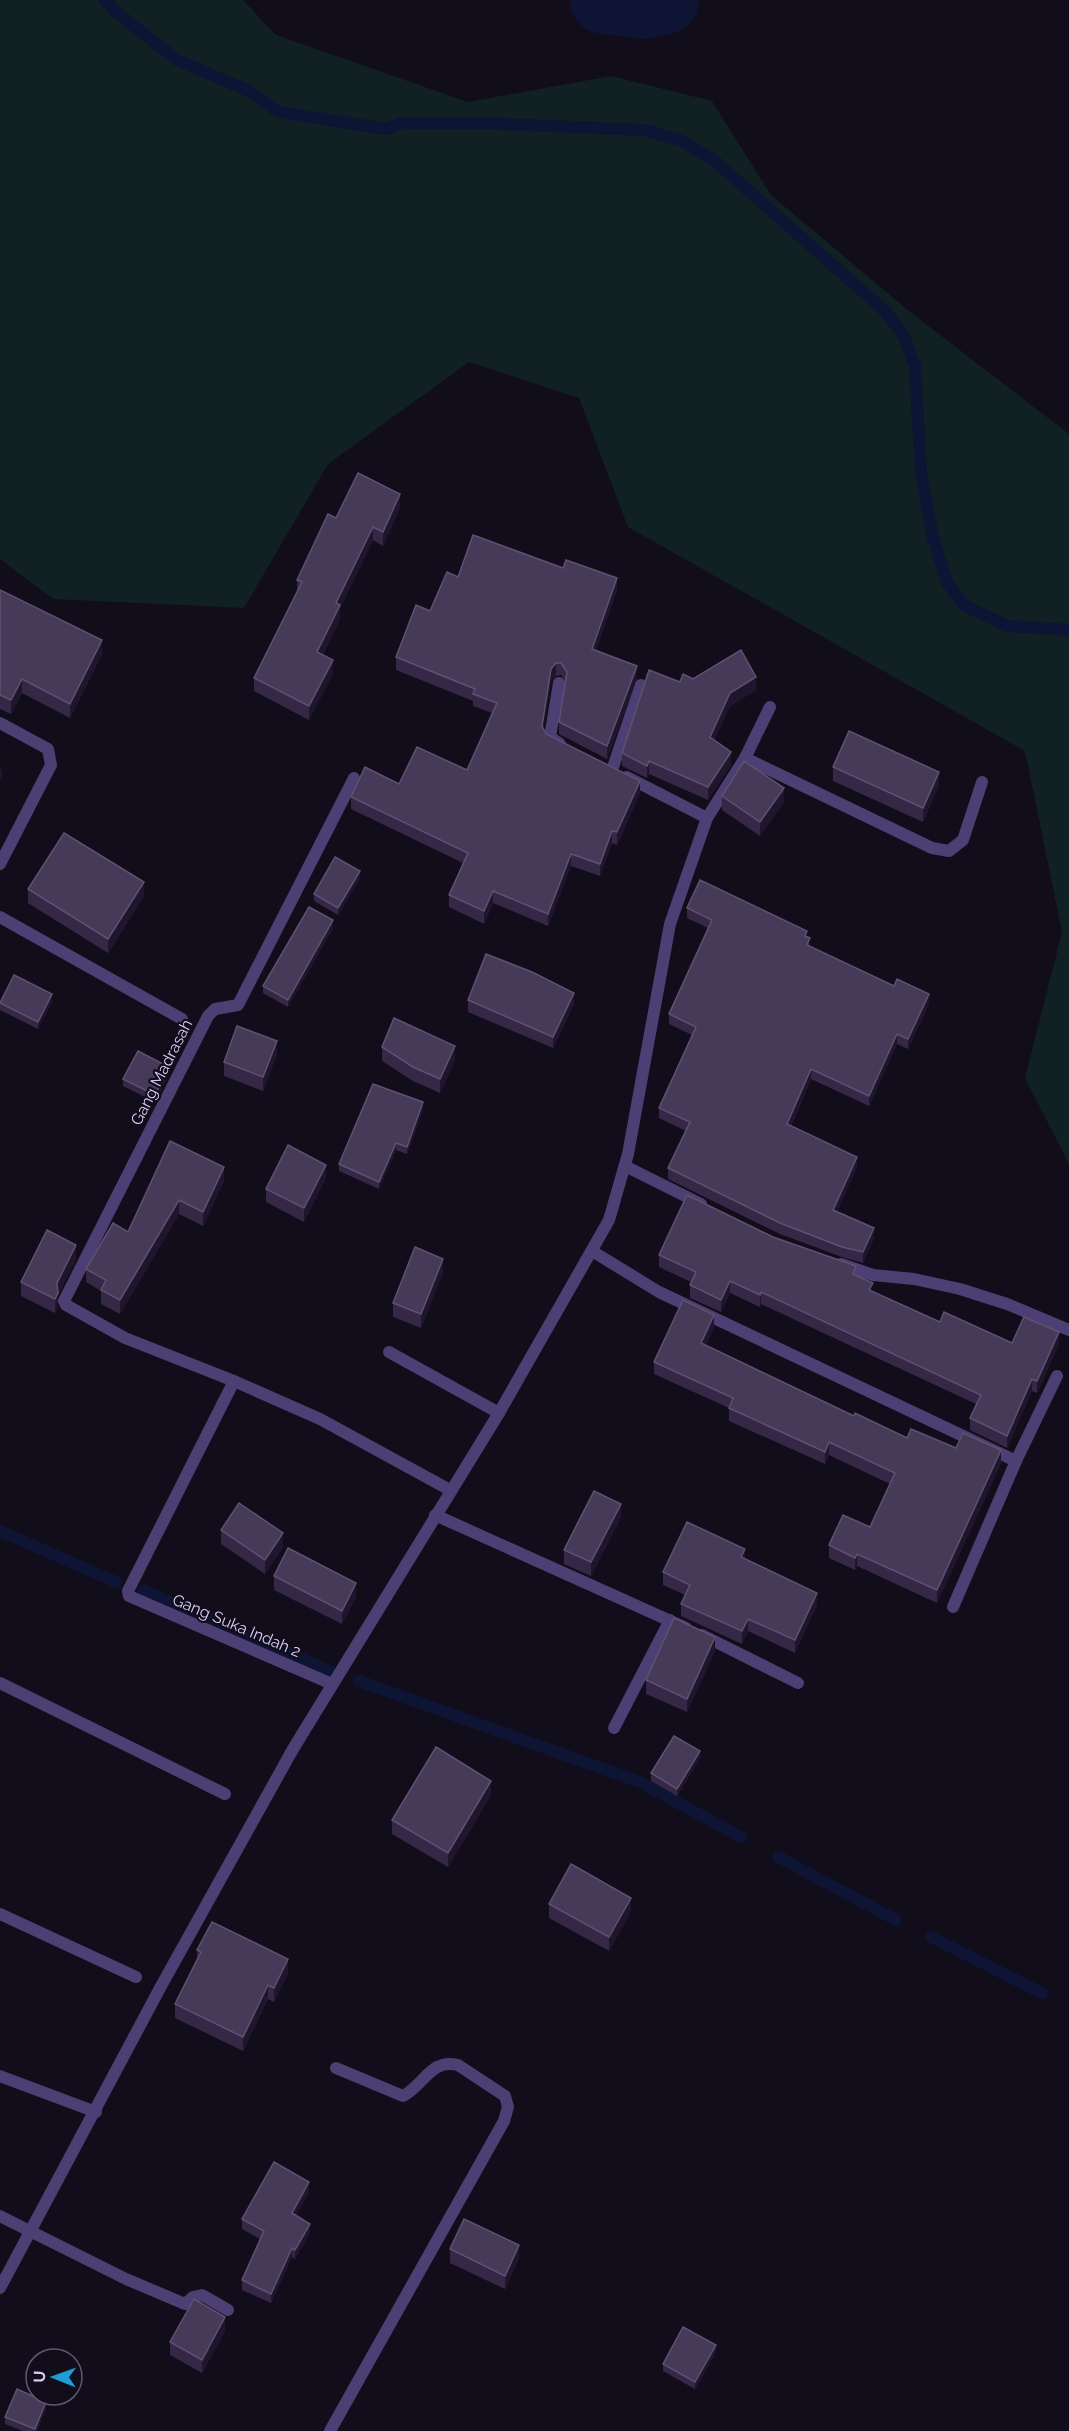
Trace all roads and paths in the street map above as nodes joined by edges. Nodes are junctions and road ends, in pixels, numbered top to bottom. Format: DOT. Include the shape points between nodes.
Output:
graph roads {
  1 [pos="559,683"];
  2 [pos="641,685"];
  3 [pos="770,707"];
  4 [pos="0,723"];
  5 [pos="571,749"];
  6 [pos="745,758"];
  7 [pos="354,778"];
  8 [pos="982,782"];
  9 [pos="707,818"];
  10 [pos="0,864"];
  11 [pos="0,917"];
  12 [pos="182,1019"];
  13 [pos="625,1166"];
  14 [pos="710,1208"];
  15 [pos="592,1251"];
  16 [pos="833,1262"];
  17 [pos="1069,1330"];
  18 [pos="389,1352"];
  19 [pos="1057,1376"];
  20 [pos="234,1381"];
  21 [pos="499,1413"];
  22 [pos="1016,1461"];
  23 [pos="450,1490"];
  24 [pos="435,1515"];
  25 [pos="953,1607"];
  26 [pos="670,1620"];
  27 [pos="0,1683"];
  28 [pos="798,1683"];
  29 [pos="332,1684"];
  30 [pos="614,1728"];
  31 [pos="225,1794"];
  32 [pos="0,1914"];
  33 [pos="136,1977"];
  34 [pos="336,2068"];
  35 [pos="0,2076"];
  36 [pos="96,2112"];
  37 [pos="0,2216"];
  38 [pos="33,2231"];
  39 [pos="0,2288"];
  40 [pos="228,2310"];
  41 [pos="330,2431"];
  1 -- 5 [label="street" via="550,737"];
  2 -- 9 [label="street" via="607,768"];
  3 -- 6 [label="street"];
  4 -- 10 [label="street" via="48,749 51,765"];
  6 -- 8 [label="street" via="932,848 949,850 963,840"];
  6 -- 9 [label="street"];
  7 -- 20 [label="street, Gang Madrasah" via="238,1005 215,1009 208,1016 64,1301 124,1338"];
  9 -- 13 [label="street" via="670,924"];
  11 -- 12 [label="street"];
  13 -- 14 [label="street"];
  13 -- 15 [label="street" via="609,1220"];
  15 -- 21 [label="street"];
  15 -- 22 [label="street" via="659,1292"];
  16 -- 17 [label="street" via="873,1275 960,1289"];
  18 -- 21 [label="street"];
  19 -- 22 [label="street"];
  20 -- 23 [label="street" via="320,1419"];
  20 -- 29 [label="street, Gang Suka Indah 2" via="128,1591 129,1596"];
  21 -- 23 [label="street"];
  22 -- 25 [label="street"];
  23 -- 24 [label="street"];
  24 -- 26 [label="street"];
  24 -- 29 [label="street"];
  26 -- 28 [label="street"];
  26 -- 30 [label="street"];
  27 -- 31 [label="street"];
  29 -- 36 [label="street" via="160,1988"];
  32 -- 33 [label="street"];
  34 -- 41 [label="street" via="403,2096 431,2070 441,2063 450,2063 505,2096 508,2108"];
  35 -- 36 [label="street"];
  36 -- 38 [label="street"];
  37 -- 38 [label="street"];
  38 -- 39 [label="street"];
  38 -- 40 [label="street" via="126,2279 185,2304 202,2295"];
}
